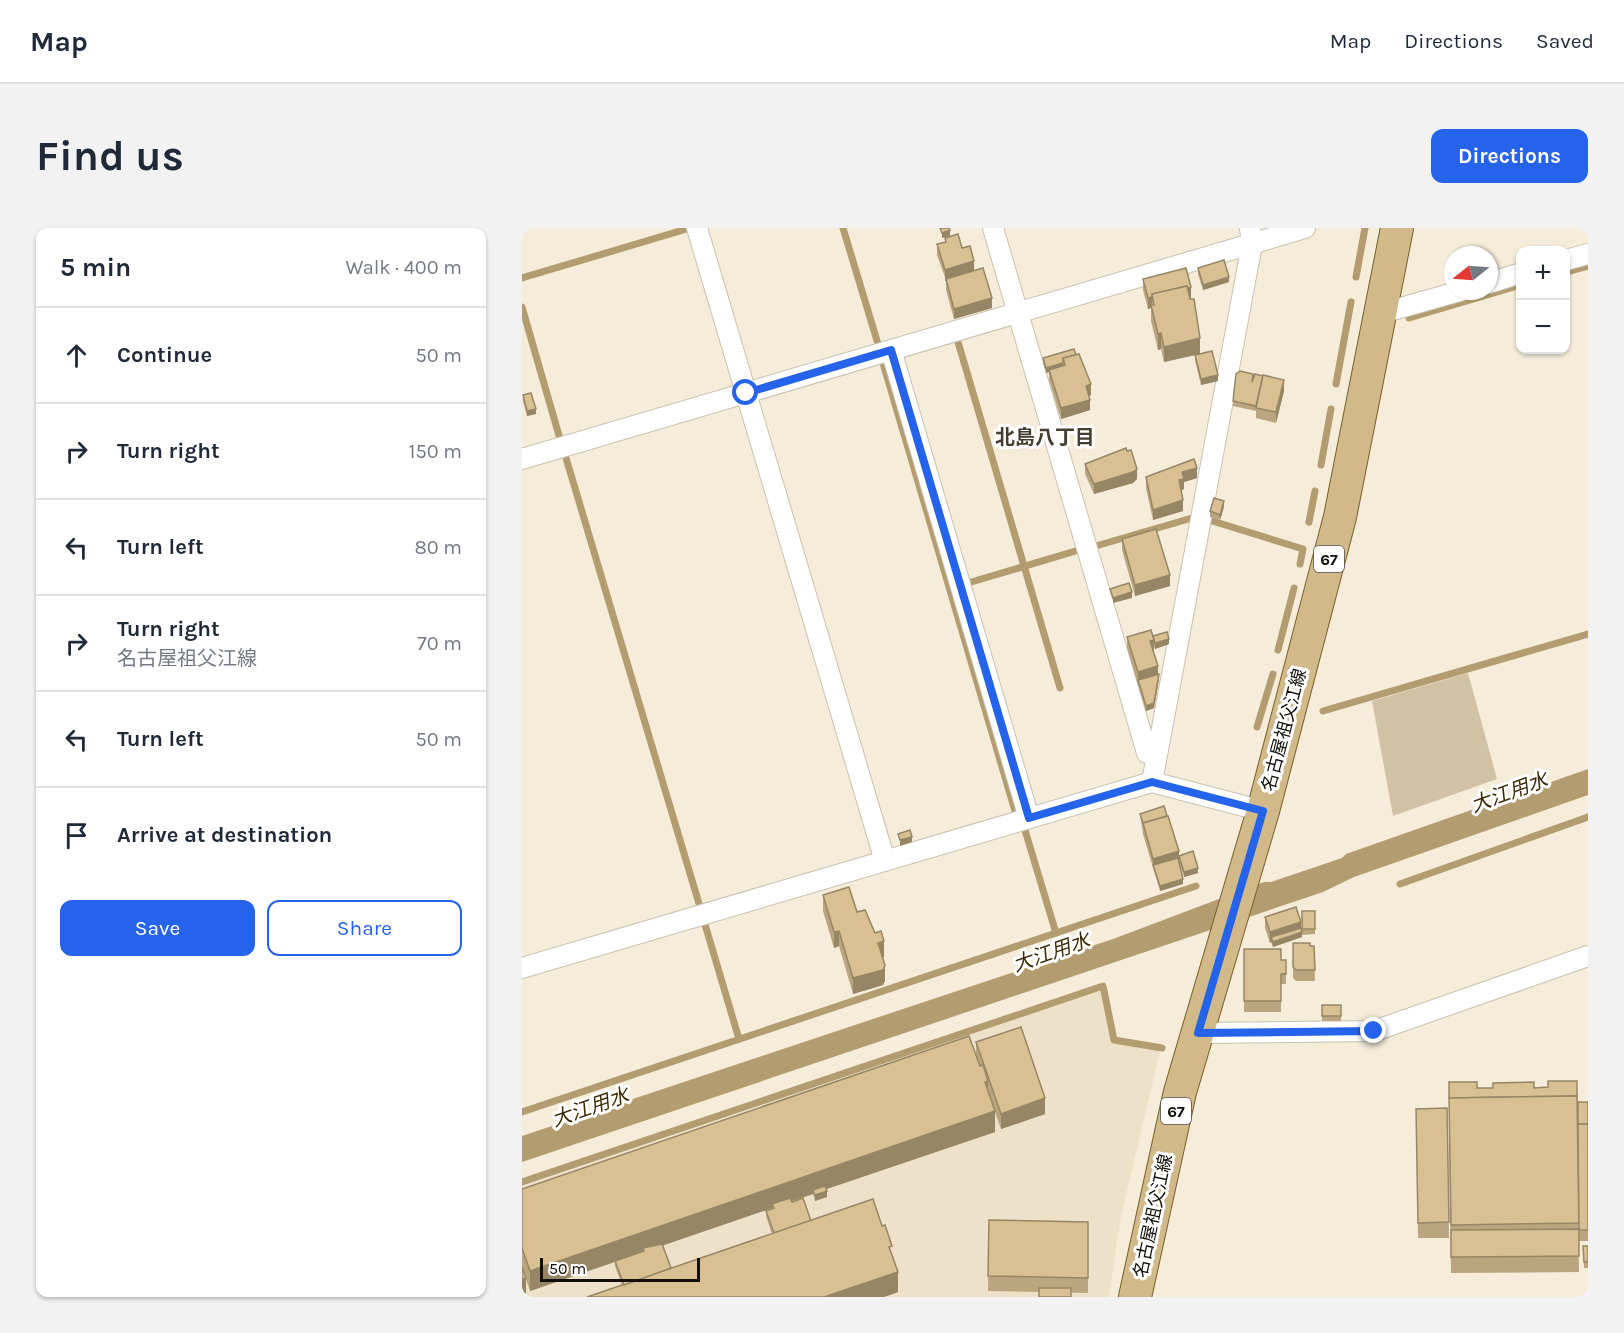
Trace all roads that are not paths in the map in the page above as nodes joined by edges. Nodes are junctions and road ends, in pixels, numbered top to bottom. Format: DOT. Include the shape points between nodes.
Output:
graph roads {
  1 [pos="697,228"];
  2 [pos="993,228"];
  3 [pos="1305,228"];
  4 [pos="1397,228"];
  5 [pos="1251,236"];
  6 [pos="1588,254"];
  7 [pos="1570,259"];
  8 [pos="1516,275"];
  9 [pos="1498,280"];
  10 [pos="1444,296"];
  11 [pos="1018,313"];
  12 [pos="1379,314"];
  13 [pos="891,350"];
  14 [pos="746,393"];
  15 [pos="522,459"];
  16 [pos="1157,754"];
  17 [pos="1152,782"];
  18 [pos="1263,811"];
  19 [pos="1029,818"];
  20 [pos="885,861"];
  21 [pos="1588,956"];
  22 [pos="522,968"];
  23 [pos="1198,1033"];
  24 [pos="1135,1297"];
  1 -- 14 [label="street"];
  2 -- 11 [label="street"];
  3 -- 5 [label="street"];
  4 -- 12 [label="main road, 名古屋祖父江線 / 67"];
  5 -- 11 [label="street"];
  5 -- 16 [label="street"];
  6 -- 7 [label="street"];
  8 -- 9 [label="street"];
  10 -- 12 [label="street"];
  11 -- 13 [label="street"];
  11 -- 16 [label="street" via="1147,753"];
  12 -- 18 [label="main road, 名古屋祖父江線 / 67" via="1340,517"];
  13 -- 14 [label="street"];
  13 -- 19 [label="street"];
  14 -- 15 [label="street"];
  14 -- 20 [label="street"];
  16 -- 17 [label="street"];
  17 -- 18 [label="street"];
  17 -- 19 [label="street"];
  18 -- 23 [label="main road, 名古屋祖父江線 / 67"];
  19 -- 20 [label="street"];
  20 -- 22 [label="street"];
  21 -- 23 [label="street" via="1374,1031"];
  23 -- 24 [label="main road, 名古屋祖父江線 / 67" via="1180,1092"];
}
